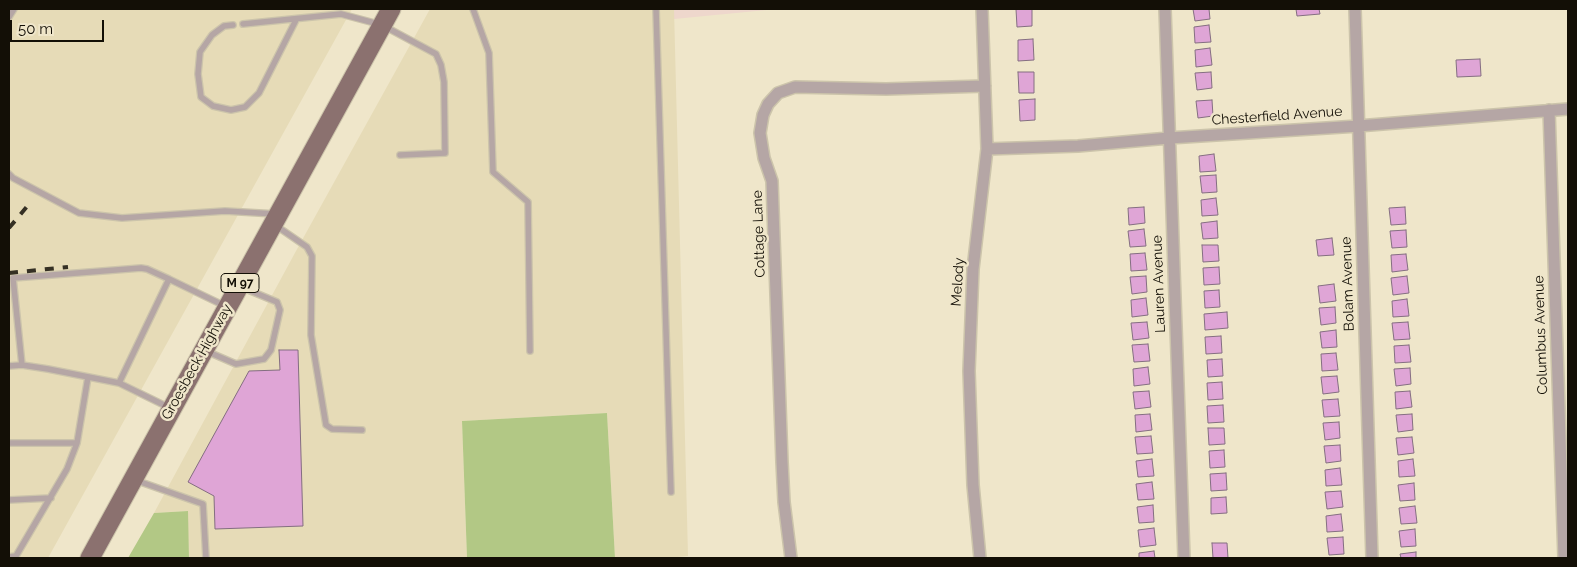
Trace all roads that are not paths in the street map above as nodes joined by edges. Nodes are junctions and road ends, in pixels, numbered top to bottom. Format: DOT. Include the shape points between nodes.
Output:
graph roads {
  1 [pos="14,9"];
  2 [pos="391,9"];
  3 [pos="473,9"];
  4 [pos="656,9"];
  5 [pos="982,9"];
  6 [pos="1165,9"];
  7 [pos="1355,9"];
  8 [pos="9,17"];
  9 [pos="296,20"];
  10 [pos="242,24"];
  11 [pos="233,25"];
  12 [pos="382,25"];
  13 [pos="985,86"];
  14 [pos="1568,109"];
  15 [pos="1549,110"];
  16 [pos="1358,126"];
  17 [pos="1169,138"];
  18 [pos="987,149"];
  19 [pos="400,155"];
  20 [pos="9,174"];
  21 [pos="276,219"];
  22 [pos="11,279"];
  23 [pos="169,279"];
  24 [pos="239,286"];
  25 [pos="228,307"];
  26 [pos="17,321"];
  27 [pos="9,322"];
  28 [pos="204,350"];
  29 [pos="530,350"];
  30 [pos="22,365"];
  31 [pos="9,366"];
  32 [pos="88,377"];
  33 [pos="119,383"];
  34 [pos="172,408"];
  35 [pos="362,430"];
  36 [pos="9,443"];
  37 [pos="77,443"];
  38 [pos="133,480"];
  39 [pos="671,492"];
  40 [pos="51,498"];
  41 [pos="9,500"];
  42 [pos="9,557"];
  43 [pos="90,558"];
  44 [pos="206,558"];
  45 [pos="791,558"];
  46 [pos="980,558"];
  47 [pos="1184,558"];
  48 [pos="1372,558"];
  49 [pos="1564,558"];
  1 -- 8 [label="lane"];
  2 -- 12 [label="main road, Groesbeck Highway / M 97"];
  3 -- 29 [label="lane" via="489,53 493,172 528,202"];
  4 -- 39 [label="lane"];
  5 -- 13 [label="street, Melody"];
  6 -- 17 [label="street, Lauren Avenue"];
  7 -- 16 [label="street, Bolam Avenue"];
  9 -- 10 [label="lane"];
  9 -- 11 [label="lane" via="259,93 245,107 231,110 213,106 202,97 198,74 200,52 212,35 224,26"];
  9 -- 12 [label="lane" via="341,14"];
  12 -- 19 [label="lane" via="436,54 442,65 445,153"];
  12 -- 21 [label="main road, Groesbeck Highway / M 97"];
  13 -- 18 [label="street, Melody"];
  13 -- 45 [label="street, Cottage Lane" via="795,87 778,93 763,115 760,133 772,181 784,502"];
  14 -- 15 [label="street, Chesterfield Avenue"];
  15 -- 16 [label="street, Chesterfield Avenue"];
  15 -- 49 [label="street, Columbus Avenue"];
  16 -- 17 [label="street, Chesterfield Avenue"];
  16 -- 48 [label="street, Bolam Avenue"];
  17 -- 18 [label="street, Chesterfield Avenue"];
  17 -- 47 [label="street, Lauren Avenue"];
  18 -- 46 [label="street, Melody" via="970,331 972,485"];
  20 -- 21 [label="lane" via="79,213 122,218 225,211"];
  21 -- 24 [label="main road, Groesbeck Highway / M 97"];
  21 -- 35 [label="lane" via="307,247 312,256 311,335 326,425 332,429"];
  22 -- 23 [label="lane" via="141,268"];
  22 -- 26 [label="lane"];
  23 -- 25 [label="lane"];
  23 -- 33 [label="lane"];
  24 -- 25 [label="main road, Groesbeck Highway / M 97"];
  24 -- 28 [label="lane" via="276,302 280,310 271,350 264,359 236,364"];
  25 -- 28 [label="main road, Groesbeck Highway / M 97"];
  26 -- 27 [label="lane"];
  26 -- 30 [label="lane"];
  28 -- 34 [label="main road, Groesbeck Highway / M 97"];
  30 -- 31 [label="lane"];
  30 -- 32 [label="lane"];
  32 -- 33 [label="lane"];
  32 -- 37 [label="lane"];
  33 -- 34 [label="lane"];
  34 -- 38 [label="main road, Groesbeck Highway / M 97"];
  36 -- 37 [label="lane"];
  37 -- 40 [label="lane"];
  38 -- 43 [label="main road, Groesbeck Highway / M 97"];
  38 -- 44 [label="lane" via="204,504"];
  40 -- 41 [label="lane"];
  40 -- 42 [label="lane" via="16,556"];
}
